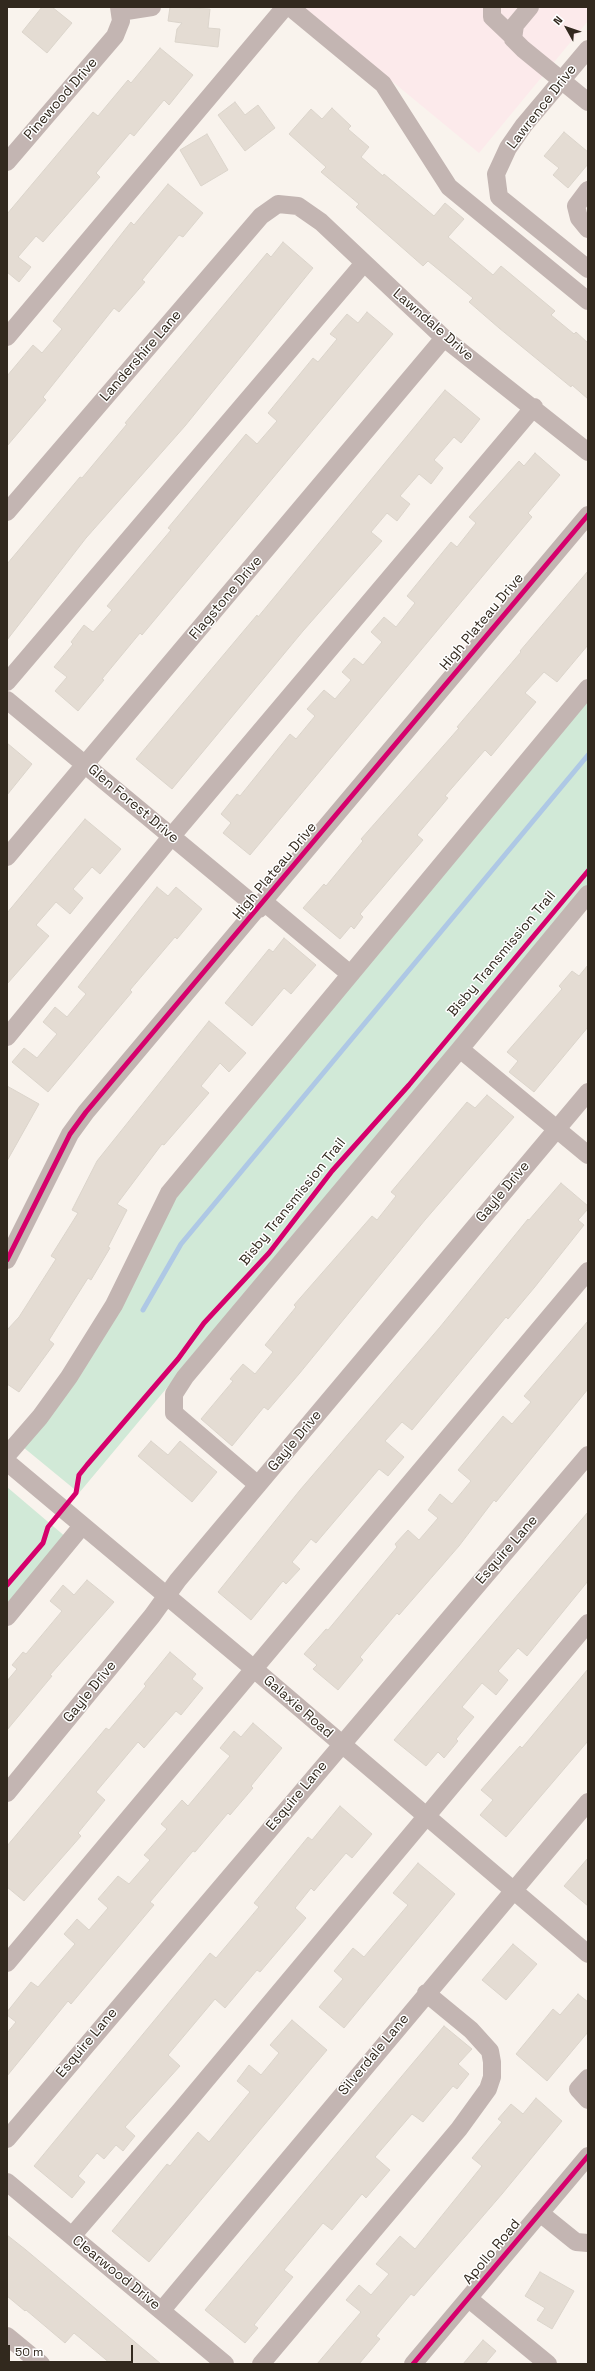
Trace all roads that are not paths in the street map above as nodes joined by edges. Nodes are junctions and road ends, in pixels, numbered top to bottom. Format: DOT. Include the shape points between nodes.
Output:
graph roads {
  1 [pos="152,7"];
  2 [pos="285,7"];
  3 [pos="290,7"];
  4 [pos="492,7"];
  5 [pos="530,7"];
  6 [pos="120,10"];
  7 [pos="513,37"];
  8 [pos="588,48"];
  9 [pos="562,80"];
  10 [pos="588,102"];
  11 [pos="7,162"];
  12 [pos="588,190"];
  13 [pos="278,204"];
  14 [pos="588,229"];
  15 [pos="364,263"];
  16 [pos="588,269"];
  17 [pos="588,301"];
  18 [pos="7,337"];
  19 [pos="444,338"];
  20 [pos="534,407"];
  21 [pos="588,452"];
  22 [pos="7,512"];
  23 [pos="588,515"];
  24 [pos="7,682"];
  25 [pos="588,688"];
  26 [pos="7,700"];
  27 [pos="86,764"];
  28 [pos="171,837"];
  29 [pos="7,857"];
  30 [pos="588,894"];
  31 [pos="261,905"];
  32 [pos="350,974"];
  33 [pos="7,1036"];
  34 [pos="460,1049"];
  35 [pos="588,1092"];
  36 [pos="557,1129"];
  37 [pos="588,1155"];
  38 [pos="7,1260"];
  39 [pos="588,1271"];
  40 [pos="588,1455"];
  41 [pos="9,1466"];
  42 [pos="258,1485"];
  43 [pos="82,1526"];
  44 [pos="166,1596"];
  45 [pos="7,1617"];
  46 [pos="588,1623"];
  47 [pos="254,1669"];
  48 [pos="341,1744"];
  49 [pos="7,1793"];
  50 [pos="588,1802"];
  51 [pos="426,1817"];
  52 [pos="514,1891"];
  53 [pos="588,1954"];
  54 [pos="7,1962"];
  55 [pos="426,1993"];
  56 [pos="588,2078"];
  57 [pos="588,2100"];
  58 [pos="7,2139"];
  59 [pos="588,2156"];
  60 [pos="7,2182"];
  61 [pos="540,2213"];
  62 [pos="72,2236"];
  63 [pos="588,2243"];
  64 [pos="469,2299"];
  65 [pos="162,2310"];
  66 [pos="7,2336"];
  67 [pos="41,2364"];
  68 [pos="225,2364"];
  69 [pos="261,2364"];
  70 [pos="413,2364"];
  71 [pos="548,2364"];
  1 -- 6 [label="street"];
  2 -- 18 [label="street"];
  3 -- 17 [label="street" via="383,84 449,187"];
  4 -- 7 [label="street" via="492,17"];
  5 -- 7 [label="street" via="515,25"];
  6 -- 11 [label="street, Pinewood Drive" via="121,21 115,36"];
  7 -- 9 [label="street" via="523,49"];
  8 -- 9 [label="street, Lawrence Drive"];
  9 -- 10 [label="street"];
  9 -- 16 [label="street, Lawrence Drive" via="508,148 496,174 499,197"];
  12 -- 14 [label="street" via="576,206 579,218"];
  13 -- 15 [label="street, Lawndale Drive" via="298,206 321,222"];
  13 -- 22 [label="street, Landershire Lane" via="261,216"];
  15 -- 19 [label="street, Lawndale Drive"];
  15 -- 24 [label="street"];
  19 -- 20 [label="street, Lawndale Drive"];
  19 -- 27 [label="street, Flagstone Drive"];
  20 -- 21 [label="street, Lawndale Drive"];
  20 -- 28 [label="street"];
  23 -- 31 [label="street, High Plateau Drive"];
  25 -- 32 [label="street"];
  26 -- 27 [label="street, Glen Forest Drive"];
  27 -- 28 [label="street, Glen Forest Drive"];
  27 -- 29 [label="street, Flagstone Drive"];
  28 -- 31 [label="street, Glen Forest Drive"];
  28 -- 33 [label="street"];
  30 -- 34 [label="street"];
  31 -- 32 [label="street, Glen Forest Drive"];
  31 -- 38 [label="street, High Plateau Drive" via="70,1134"];
  32 -- 41 [label="street" via="169,1193 114,1305"];
  34 -- 36 [label="street"];
  34 -- 42 [label="street" via="185,1377 174,1394 174,1413"];
  35 -- 36 [label="street, Gayle Drive"];
  36 -- 37 [label="street"];
  36 -- 42 [label="street, Gayle Drive"];
  39 -- 47 [label="street"];
  40 -- 48 [label="street, Esquire Lane"];
  41 -- 43 [label="street, Galaxie Road"];
  42 -- 44 [label="street, Gayle Drive"];
  43 -- 44 [label="street, Galaxie Road"];
  43 -- 45 [label="street"];
  44 -- 47 [label="street, Galaxie Road"];
  44 -- 49 [label="street, Gayle Drive"];
  46 -- 51 [label="street"];
  47 -- 48 [label="street, Galaxie Road"];
  47 -- 54 [label="street"];
  48 -- 51 [label="street, Galaxie Road"];
  48 -- 58 [label="street, Esquire Lane"];
  50 -- 52 [label="street, Silverdale Lane"];
  51 -- 52 [label="street, Galaxie Road"];
  51 -- 62 [label="street"];
  52 -- 53 [label="street, Galaxie Road"];
  52 -- 55 [label="street, Silverdale Lane"];
  55 -- 65 [label="street, Silverdale Lane"];
  55 -- 69 [label="street" via="470,2030 490,2051 492,2077 488,2089 459,2129"];
  56 -- 57 [label="street" via="578,2089"];
  59 -- 61 [label="street, Apollo Road"];
  60 -- 62 [label="street, Clearwood Drive"];
  61 -- 63 [label="street" via="576,2242"];
  61 -- 64 [label="street, Apollo Road"];
  62 -- 65 [label="street, Clearwood Drive"];
  64 -- 70 [label="street, Apollo Road"];
  64 -- 71 [label="street"];
  65 -- 68 [label="street, Clearwood Drive"];
  66 -- 67 [label="street"];
}
